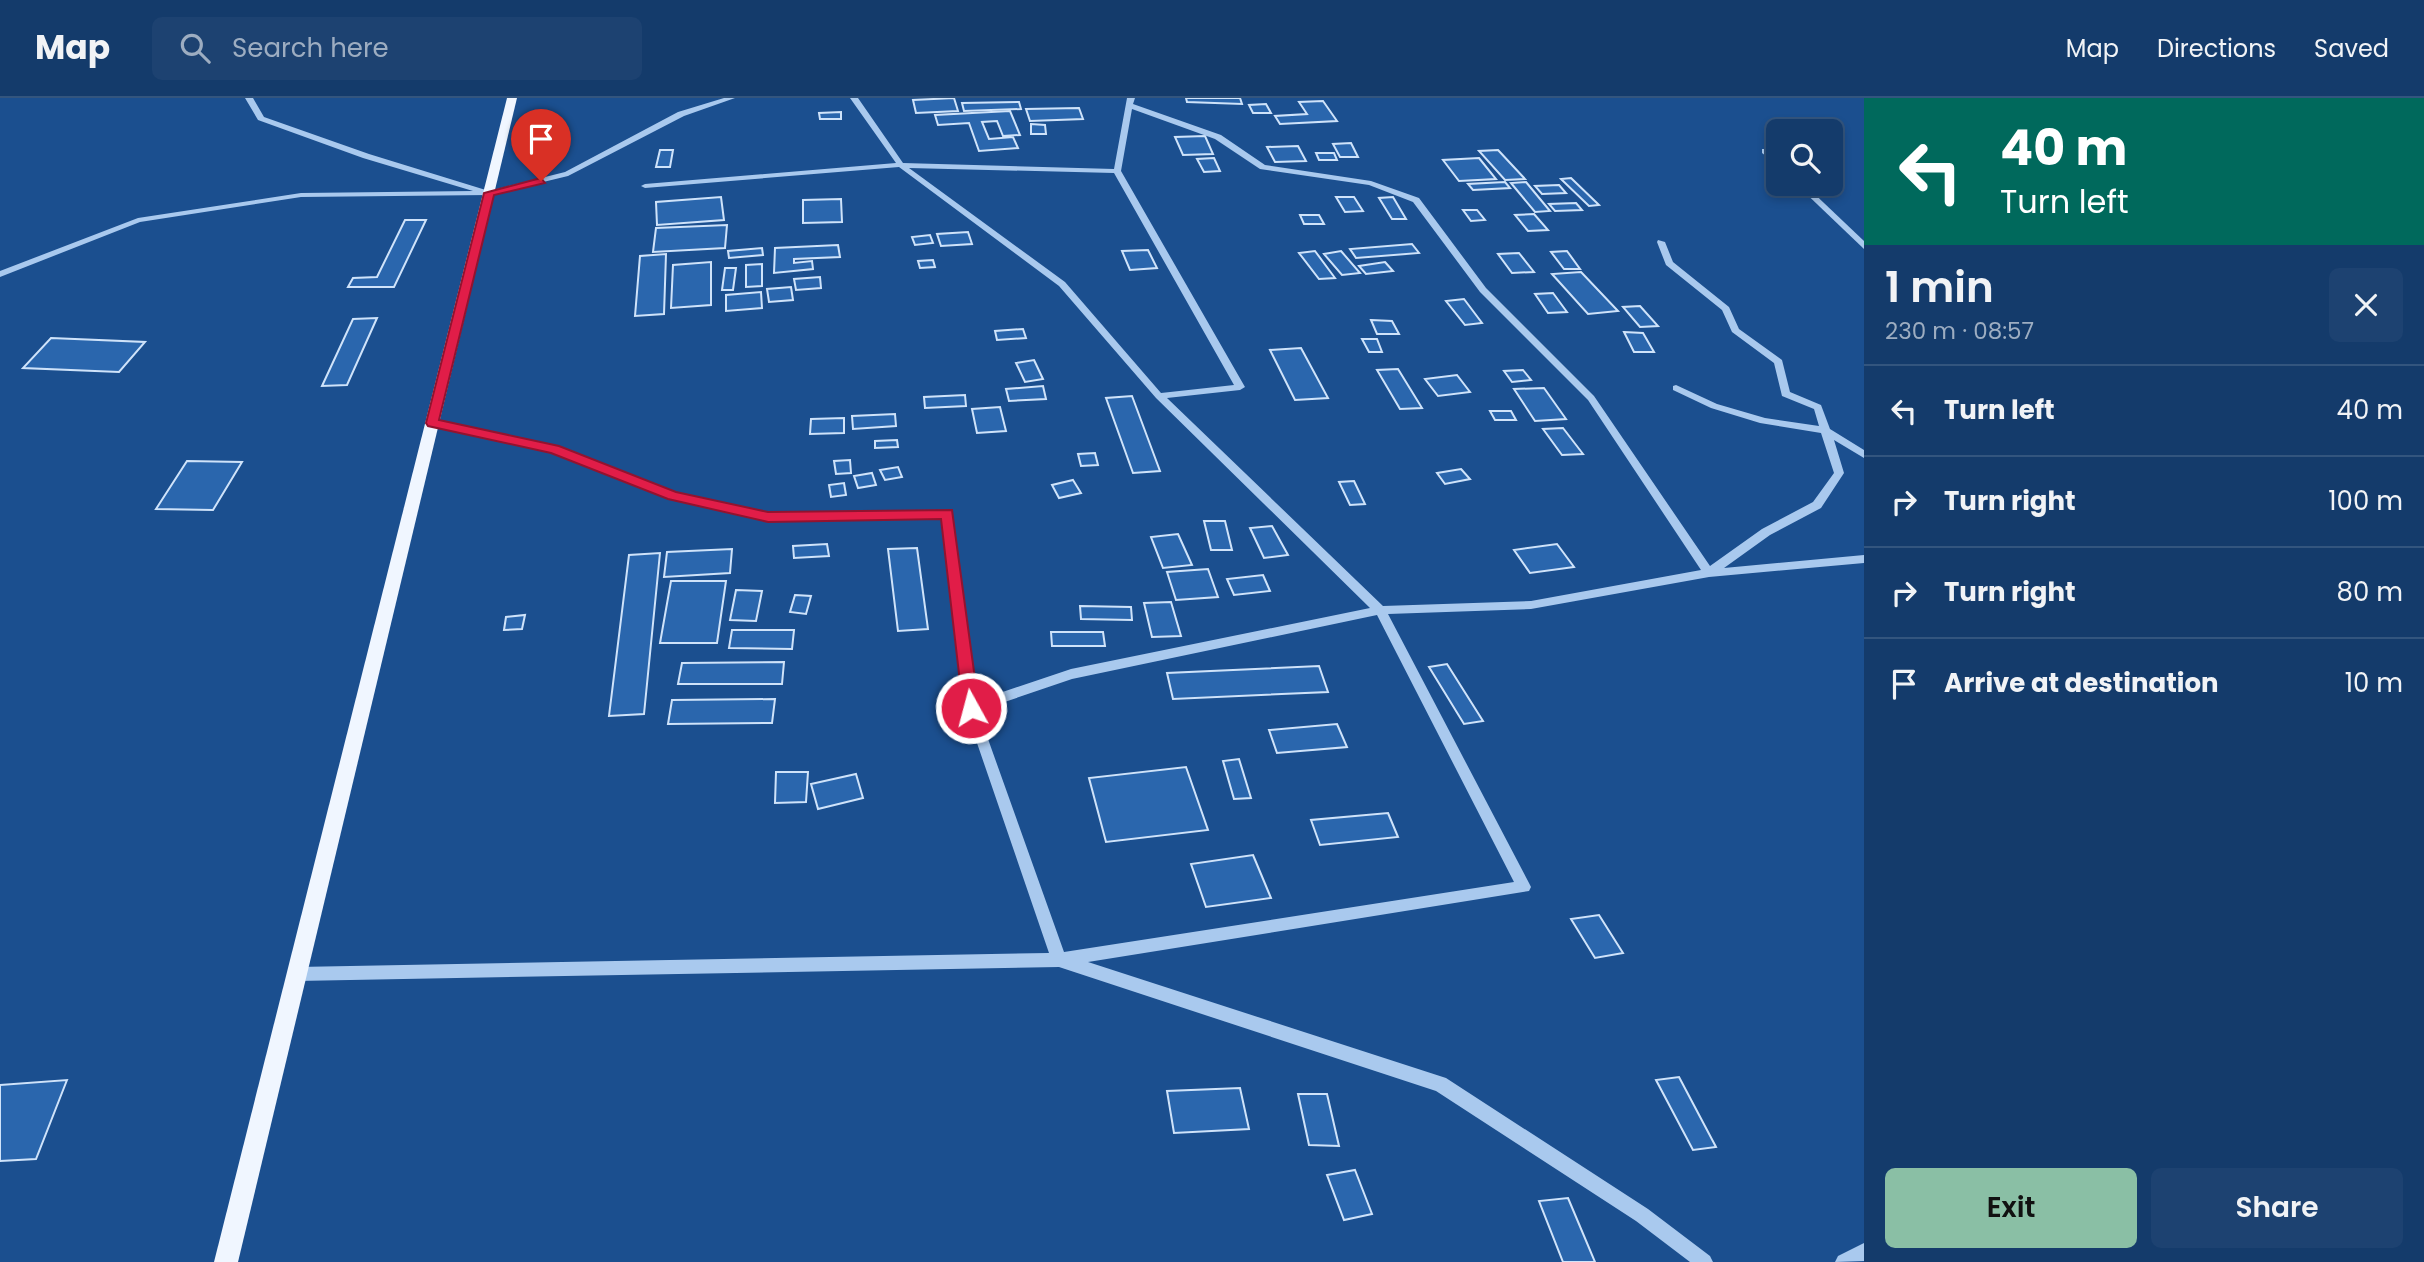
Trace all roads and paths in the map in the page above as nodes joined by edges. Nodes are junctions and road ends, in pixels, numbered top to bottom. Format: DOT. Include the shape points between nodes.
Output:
graph roads {
  1 [pos="249,98"];
  2 [pos="512,98"];
  3 [pos="731,98"];
  4 [pos="854,98"];
  5 [pos="1131,102"];
  6 [pos="901,165"];
  7 [pos="1117,172"];
  8 [pos="645,186"];
  9 [pos="489,193"];
  10 [pos="1812,196"];
  11 [pos="1661,242"];
  12 [pos="1864,246"];
  13 [pos="0,274"];
  14 [pos="1676,388"];
  15 [pos="1159,396"];
  16 [pos="432,423"];
  17 [pos="1825,430"];
  18 [pos="1864,455"];
  19 [pos="1864,559"];
  20 [pos="1709,573"];
  21 [pos="1380,610"];
  22 [pos="971,708"];
  23 [pos="1059,960"];
  24 [pos="297,974"];
  25 [pos="1864,1252"];
  26 [pos="226,1262"];
  27 [pos="1704,1262"];
  28 [pos="1844,1262"];
  1 -- 9 [label="street" via="261,118"];
  2 -- 9 [label="main road"];
  3 -- 9 [label="street" via="681,114 568,174"];
  4 -- 6 [label="street"];
  5 -- 7 [label="street"];
  5 -- 20 [label="street" via="1218,137 1264,167 1371,183 1416,200 1483,290 1591,398"];
  6 -- 7 [label="street"];
  6 -- 8 [label="street"];
  6 -- 15 [label="street" via="1062,285"];
  7 -- 15 [label="street" via="1240,387"];
  9 -- 13 [label="street" via="301,195 138,220"];
  9 -- 16 [label="main road"];
  10 -- 12 [label="street"];
  11 -- 17 [label="street" via="1669,263 1726,309 1735,330 1779,362 1785,394 1818,407"];
  14 -- 17 [label="street" via="1714,407 1764,421"];
  15 -- 21 [label="street"];
  16 -- 22 [label="street" via="555,449 673,496 768,517 947,514"];
  16 -- 24 [label="main road"];
  17 -- 18 [label="street"];
  17 -- 20 [label="street" via="1839,472 1817,505"];
  19 -- 20 [label="street"];
  20 -- 21 [label="street" via="1531,605"];
  21 -- 22 [label="street" via="1071,674"];
  21 -- 23 [label="street" via="1524,887"];
  22 -- 23 [label="street"];
  23 -- 24 [label="street"];
  23 -- 27 [label="street" via="1440,1084 1642,1215"];
  24 -- 26 [label="main road"];
  25 -- 28 [label="street"];
}
